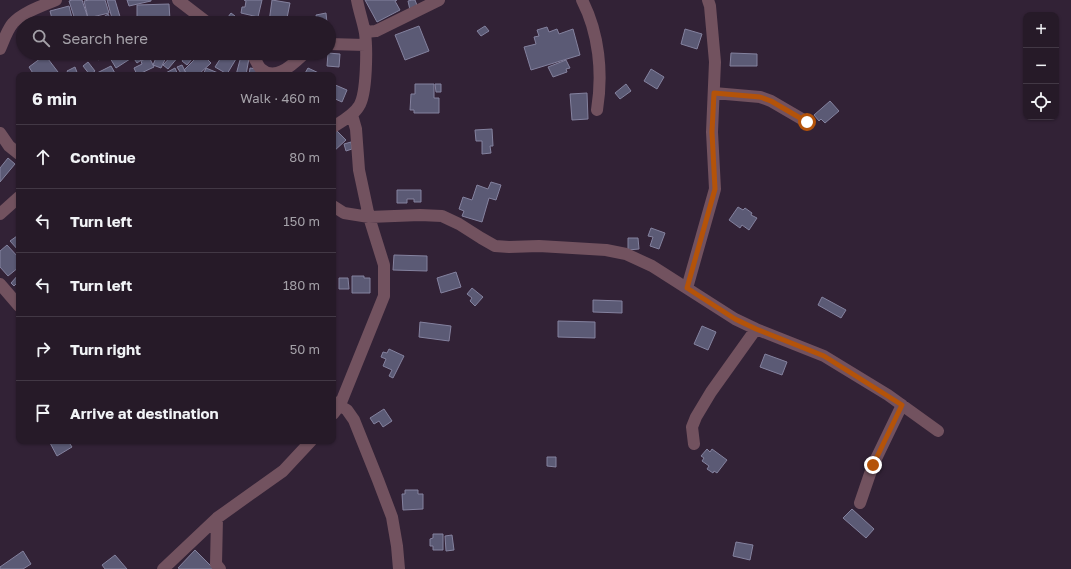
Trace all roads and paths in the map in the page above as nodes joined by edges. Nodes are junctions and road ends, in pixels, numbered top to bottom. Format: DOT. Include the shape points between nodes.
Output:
graph roads {
  1 [pos="56,0"];
  2 [pos="178,0"];
  3 [pos="356,0"];
  4 [pos="439,0"];
  5 [pos="582,0"];
  6 [pos="708,0"];
  7 [pos="22,16"];
  8 [pos="199,16"];
  9 [pos="16,21"];
  10 [pos="365,32"];
  11 [pos="336,44"];
  12 [pos="365,45"];
  13 [pos="0,49"];
  14 [pos="256,60"];
  15 [pos="297,60"];
  16 [pos="267,72"];
  17 [pos="280,72"];
  18 [pos="714,93"];
  19 [pos="598,110"];
  20 [pos="352,115"];
  21 [pos="807,122"];
  22 [pos="336,126"];
  23 [pos="0,134"];
  24 [pos="16,151"];
  25 [pos="16,200"];
  26 [pos="336,208"];
  27 [pos="0,214"];
  28 [pos="369,217"];
  29 [pos="0,284"];
  30 [pos="687,288"];
  31 [pos="16,303"];
  32 [pos="756,329"];
  33 [pos="336,405"];
  34 [pos="902,405"];
  35 [pos="336,407"];
  36 [pos="938,431"];
  37 [pos="308,444"];
  38 [pos="694,444"];
  39 [pos="860,503"];
  40 [pos="217,518"];
  41 [pos="163,569"];
  42 [pos="220,569"];
  43 [pos="399,569"];
  1 -- 7 [label="street"];
  2 -- 8 [label="street"];
  3 -- 10 [label="street"];
  4 -- 10 [label="street" via="376,31"];
  5 -- 19 [label="street" via="594,30 598,56 601,91"];
  6 -- 18 [label="street" via="715,62"];
  9 -- 13 [label="street" via="7,32"];
  10 -- 12 [label="street"];
  11 -- 12 [label="street"];
  12 -- 20 [label="street" via="362,99"];
  14 -- 16 [label="street"];
  15 -- 17 [label="street"];
  18 -- 21 [label="street" via="760,97"];
  18 -- 30 [label="street" via="712,132 715,189"];
  20 -- 22 [label="street"];
  20 -- 28 [label="street" via="356,129 359,170"];
  23 -- 24 [label="street"];
  25 -- 27 [label="street"];
  26 -- 28 [label="street" via="344,213"];
  28 -- 30 [label="street" via="442,216 495,246 599,249 626,254 652,266"];
  28 -- 33 [label="street" via="384,266 384,296"];
  29 -- 31 [label="street"];
  30 -- 32 [label="street" via="735,319"];
  32 -- 34 [label="street" via="824,356"];
  32 -- 38 [label="street" via="696,417 692,427"];
  34 -- 36 [label="street"];
  34 -- 39 [label="street" via="873,465"];
  35 -- 43 [label="street" via="347,410 354,420 392,517"];
  37 -- 40 [label="street" via="283,471"];
  40 -- 41 [label="street"];
  40 -- 42 [label="street" via="216,564"];
}
